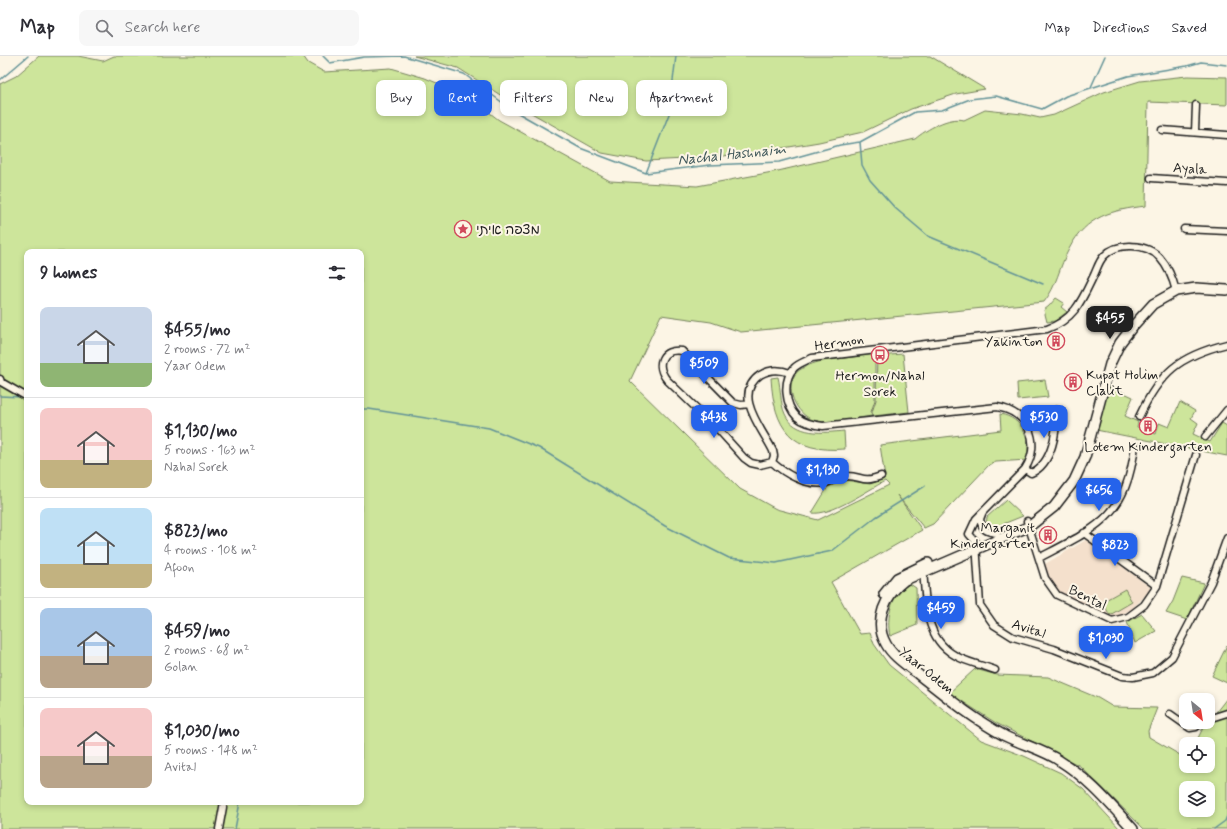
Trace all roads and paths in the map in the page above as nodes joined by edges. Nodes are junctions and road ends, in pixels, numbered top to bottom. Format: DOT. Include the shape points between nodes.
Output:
graph roads {
  1 [pos="1196,105"];
  2 [pos="1162,130"];
  3 [pos="1195,132"];
  4 [pos="1227,135"];
  5 [pos="1151,178"];
  6 [pos="1227,183"];
  7 [pos="1184,229"];
  8 [pos="1227,231"];
  9 [pos="1227,290"];
  10 [pos="1176,291"];
  11 [pos="1227,344"];
  12 [pos="790,373"];
  13 [pos="0,379"];
  14 [pos="24,395"];
  15 [pos="749,404"];
  16 [pos="1056,410"];
  17 [pos="1227,410"];
  18 [pos="1139,417"];
  19 [pos="1206,438"];
  20 [pos="1135,446"];
  21 [pos="1196,455"];
  22 [pos="772,462"];
  23 [pos="1025,469"];
  24 [pos="881,476"];
  25 [pos="983,513"];
  26 [pos="1029,524"];
  27 [pos="997,533"];
  28 [pos="1084,533"];
  29 [pos="1227,538"];
  30 [pos="976,545"];
  31 [pos="1039,558"];
  32 [pos="922,568"];
  33 [pos="1157,586"];
  34 [pos="995,670"];
  35 [pos="1227,713"];
  36 [pos="1170,714"];
  37 [pos="1215,716"];
  38 [pos="1179,720"];
  39 [pos="223,805"];
  40 [pos="219,829"];
  41 [pos="1129,829"];
  42 [pos="1133,829"];
  1 -- 3 [label="street"];
  2 -- 3 [label="street"];
  3 -- 4 [label="street"];
  5 -- 6 [label="street, Ayala"];
  7 -- 8 [label="street"];
  9 -- 10 [label="street, Yaar Odem" via="1196,288"];
  10 -- 12 [label="street, Hermon" via="1170,274 1159,257 1143,248 1117,247 1103,258 1081,302 1067,319 1058,325 1047,329 822,356 803,362"];
  10 -- 26 [label="street, Yaar Odem" via="1148,309 1120,343 1110,364 1085,456 1074,481"];
  11 -- 18 [label="street" via="1196,354 1173,368 1154,388"];
  12 -- 15 [label="street" via="774,370 760,376 750,389"];
  12 -- 23 [label="street" via="787,391 789,403 797,416 813,425 997,407 1007,409 1023,421 1032,441 1033,451"];
  13 -- 14 [label="street"];
  15 -- 22 [label="street" via="755,422 773,451"];
  15 -- 22 [label="street" via="733,403 682,351 668,352 663,357 661,371 667,380 744,458 760,465"];
  16 -- 23 [label="street" via="1057,422 1048,454 1036,471"];
  17 -- 19 [label="street"];
  20 -- 28 [label="street" via="1133,466 1123,496 1104,519"];
  21 -- 33 [label="street, Bental"];
  22 -- 24 [label="street" via="800,480 823,483 844,476 868,481"];
  23 -- 25 [label="street"];
  25 -- 27 [label="street" via="980,519 984,529"];
  25 -- 30 [label="street" via="976,519 969,534"];
  26 -- 27 [label="street, Yaar Odem"];
  26 -- 30 [label="street, Yaar Odem"];
  26 -- 31 [label="street, Bental"];
  27 -- 30 [label="street, Yaar Odem"];
  28 -- 31 [label="street"];
  28 -- 33 [label="street"];
  29 -- 30 [label="street, Avital" via="1212,581 1172,657 1153,673 1133,677 1111,672 1000,630 987,618 980,605"];
  30 -- 32 [label="street, Yaar Odem"];
  31 -- 33 [label="street, Bental" via="1048,585 1057,595 1112,621 1137,612"];
  32 -- 34 [label="street" via="929,624 938,643 961,659"];
  32 -- 41 [label="street, Yaar Odem" via="897,578 888,588 875,613 878,641 884,652 976,725 1057,763 1078,777"];
  32 -- 42 [label="street, Yaar Odem" via="899,585 883,608 880,626 888,648 967,714 1006,736 1058,759 1080,774"];
  35 -- 37 [label="street"];
  36 -- 38 [label="street"];
  39 -- 40 [label="street"];
}
